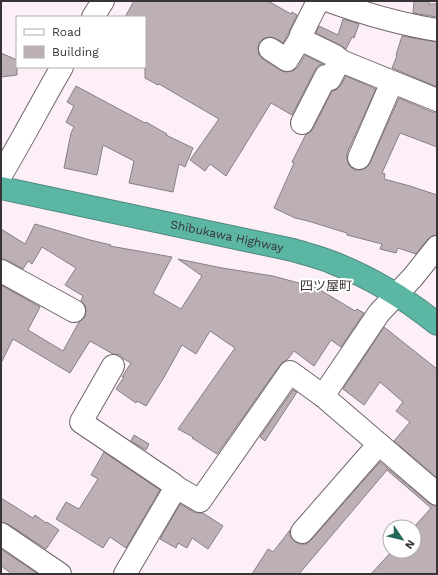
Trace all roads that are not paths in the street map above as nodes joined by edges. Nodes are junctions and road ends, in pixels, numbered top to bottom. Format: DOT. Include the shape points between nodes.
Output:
graph roads {
  1 [pos="103,1"];
  2 [pos="318,1"];
  3 [pos="329,1"];
  4 [pos="94,16"];
  5 [pos="437,30"];
  6 [pos="300,39"];
  7 [pos="270,49"];
  8 [pos="340,60"];
  9 [pos="61,68"];
  10 [pos="392,82"];
  11 [pos="437,100"];
  12 [pos="302,123"];
  13 [pos="360,158"];
  14 [pos="1,175"];
  15 [pos="1,188"];
  16 [pos="437,247"];
  17 [pos="1,271"];
  18 [pos="396,294"];
  19 [pos="66,303"];
  20 [pos="437,324"];
  21 [pos="113,366"];
  22 [pos="323,396"];
  23 [pos="379,444"];
  24 [pos="176,487"];
  25 [pos="437,494"];
  26 [pos="302,532"];
  27 [pos="1,534"];
  28 [pos="60,574"];
  29 [pos="125,574"];
  1 -- 4 [label="street"];
  2 -- 6 [label="street"];
  3 -- 5 [label="street" via="381,18"];
  6 -- 7 [label="street" via="286,60"];
  6 -- 8 [label="street"];
  8 -- 10 [label="street"];
  8 -- 12 [label="street" via="330,79 326,76"];
  9 -- 14 [label="street"];
  10 -- 11 [label="street"];
  10 -- 13 [label="street"];
  15 -- 18 [label="highway, Shibukawa Highway" via="293,250 331,262"];
  16 -- 18 [label="street"];
  17 -- 19 [label="street"];
  18 -- 20 [label="highway, Shibukawa Highway"];
  18 -- 22 [label="street" via="379,313"];
  21 -- 24 [label="street" via="80,422"];
  22 -- 23 [label="street"];
  22 -- 24 [label="street" via="290,372 200,501"];
  23 -- 25 [label="street"];
  23 -- 26 [label="street"];
  24 -- 29 [label="street"];
  27 -- 28 [label="street"];
}
